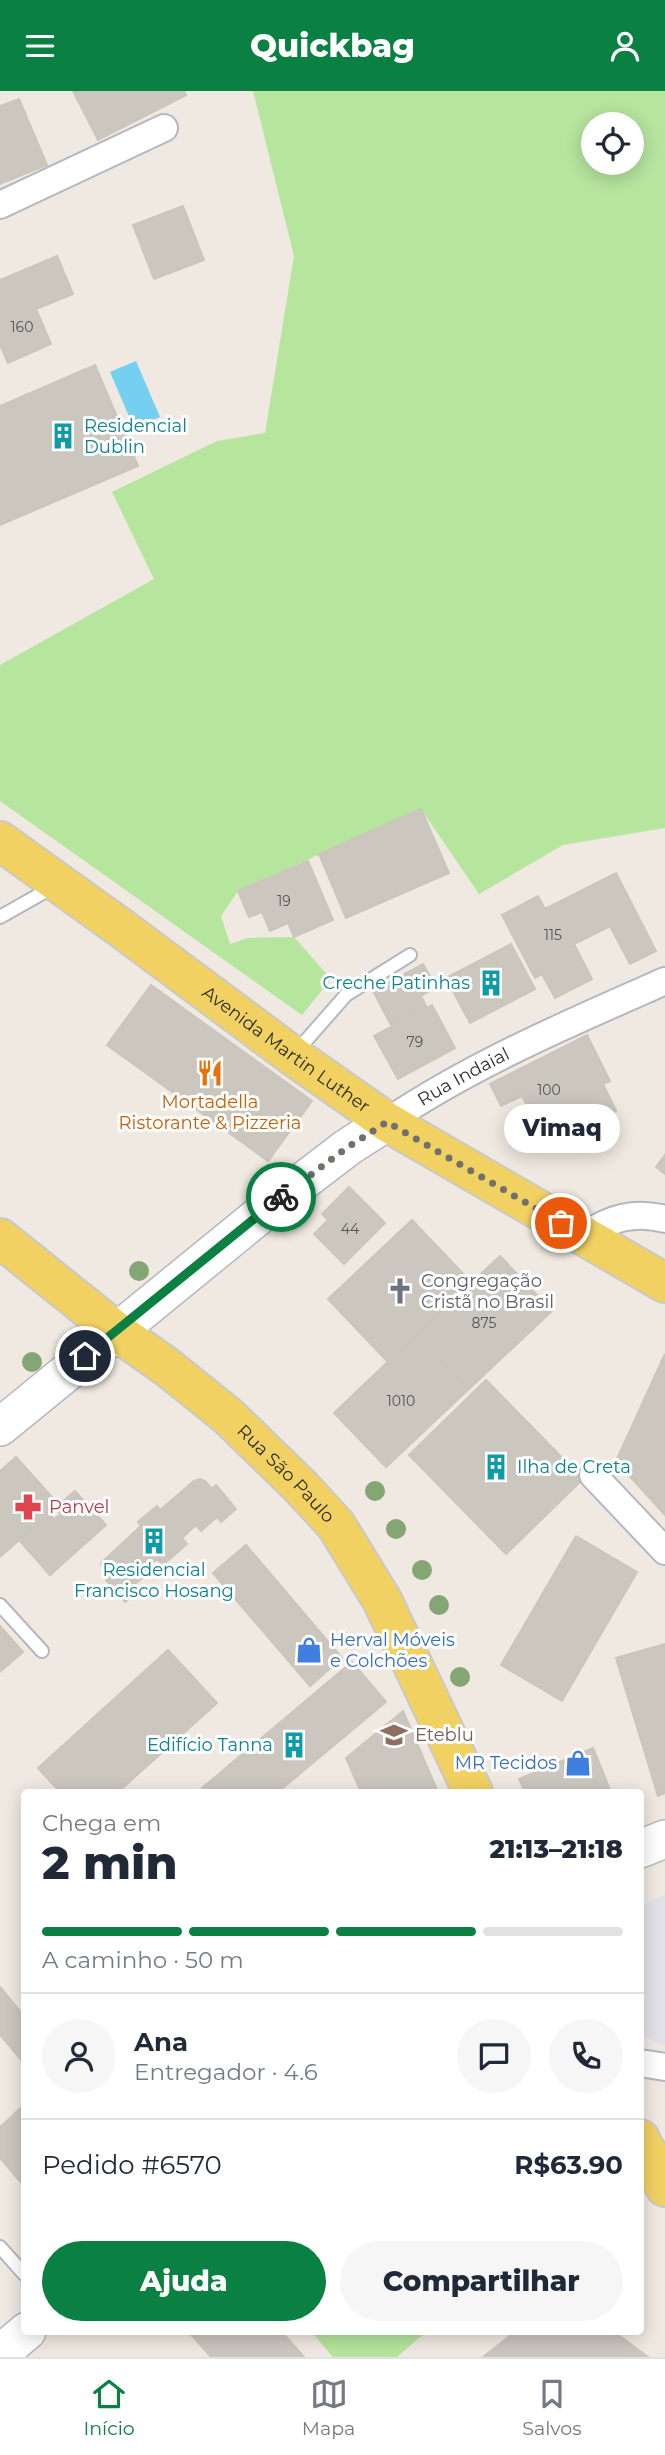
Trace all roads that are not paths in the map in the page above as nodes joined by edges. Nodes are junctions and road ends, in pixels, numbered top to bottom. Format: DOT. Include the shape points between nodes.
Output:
graph roads {
  1 [pos="164,128"];
  2 [pos="0,205"];
  3 [pos="0,841"];
  4 [pos="60,884"];
  5 [pos="0,917"];
  6 [pos="410,955"];
  7 [pos="665,981"];
  8 [pos="293,1056"];
  9 [pos="387,1122"];
  10 [pos="665,1219"];
  11 [pos="585,1235"];
  12 [pos="0,1238"];
  13 [pos="665,1283"];
  14 [pos="116,1331"];
  15 [pos="0,1427"];
  16 [pos="593,1475"];
  17 [pos="665,1551"];
  18 [pos="0,1605"];
  19 [pos="42,1651"];
  20 [pos="472,1789"];
  21 [pos="665,1839"];
  22 [pos="644,1847"];
  23 [pos="644,2064"];
  24 [pos="665,2067"];
  25 [pos="644,2147"];
  26 [pos="665,2187"];
  27 [pos="0,2247"];
  28 [pos="21,2271"];
  29 [pos="22,2335"];
  30 [pos="0,2354"];
  1 -- 2 [label="street"];
  3 -- 4 [label="main road, Avenida Martin Luther"];
  4 -- 5 [label="lane"];
  4 -- 8 [label="main road, Avenida Martin Luther"];
  6 -- 8 [label="lane" via="346,995"];
  7 -- 9 [label="street, Rua Indaial" via="518,1047"];
  8 -- 9 [label="main road, Avenida Martin Luther"];
  9 -- 11 [label="main road, Avenida Martin Luther"];
  9 -- 14 [label="main road, Rua Indaial" via="272,1205"];
  10 -- 11 [label="street" via="618,1218"];
  11 -- 13 [label="main road, Avenida Martin Luther"];
  12 -- 14 [label="main road, Rua São Paulo"];
  14 -- 15 [label="main road, Rua Indaial"];
  14 -- 20 [label="main road, Rua São Paulo" via="228,1416 336,1525 382,1600"];
  16 -- 17 [label="street"];
  18 -- 19 [label="lane"];
  21 -- 22 [label="main road"];
  23 -- 24 [label="street"];
  25 -- 26 [label="main road"];
  27 -- 28 [label="lane"];
  29 -- 30 [label="main road"];
}
